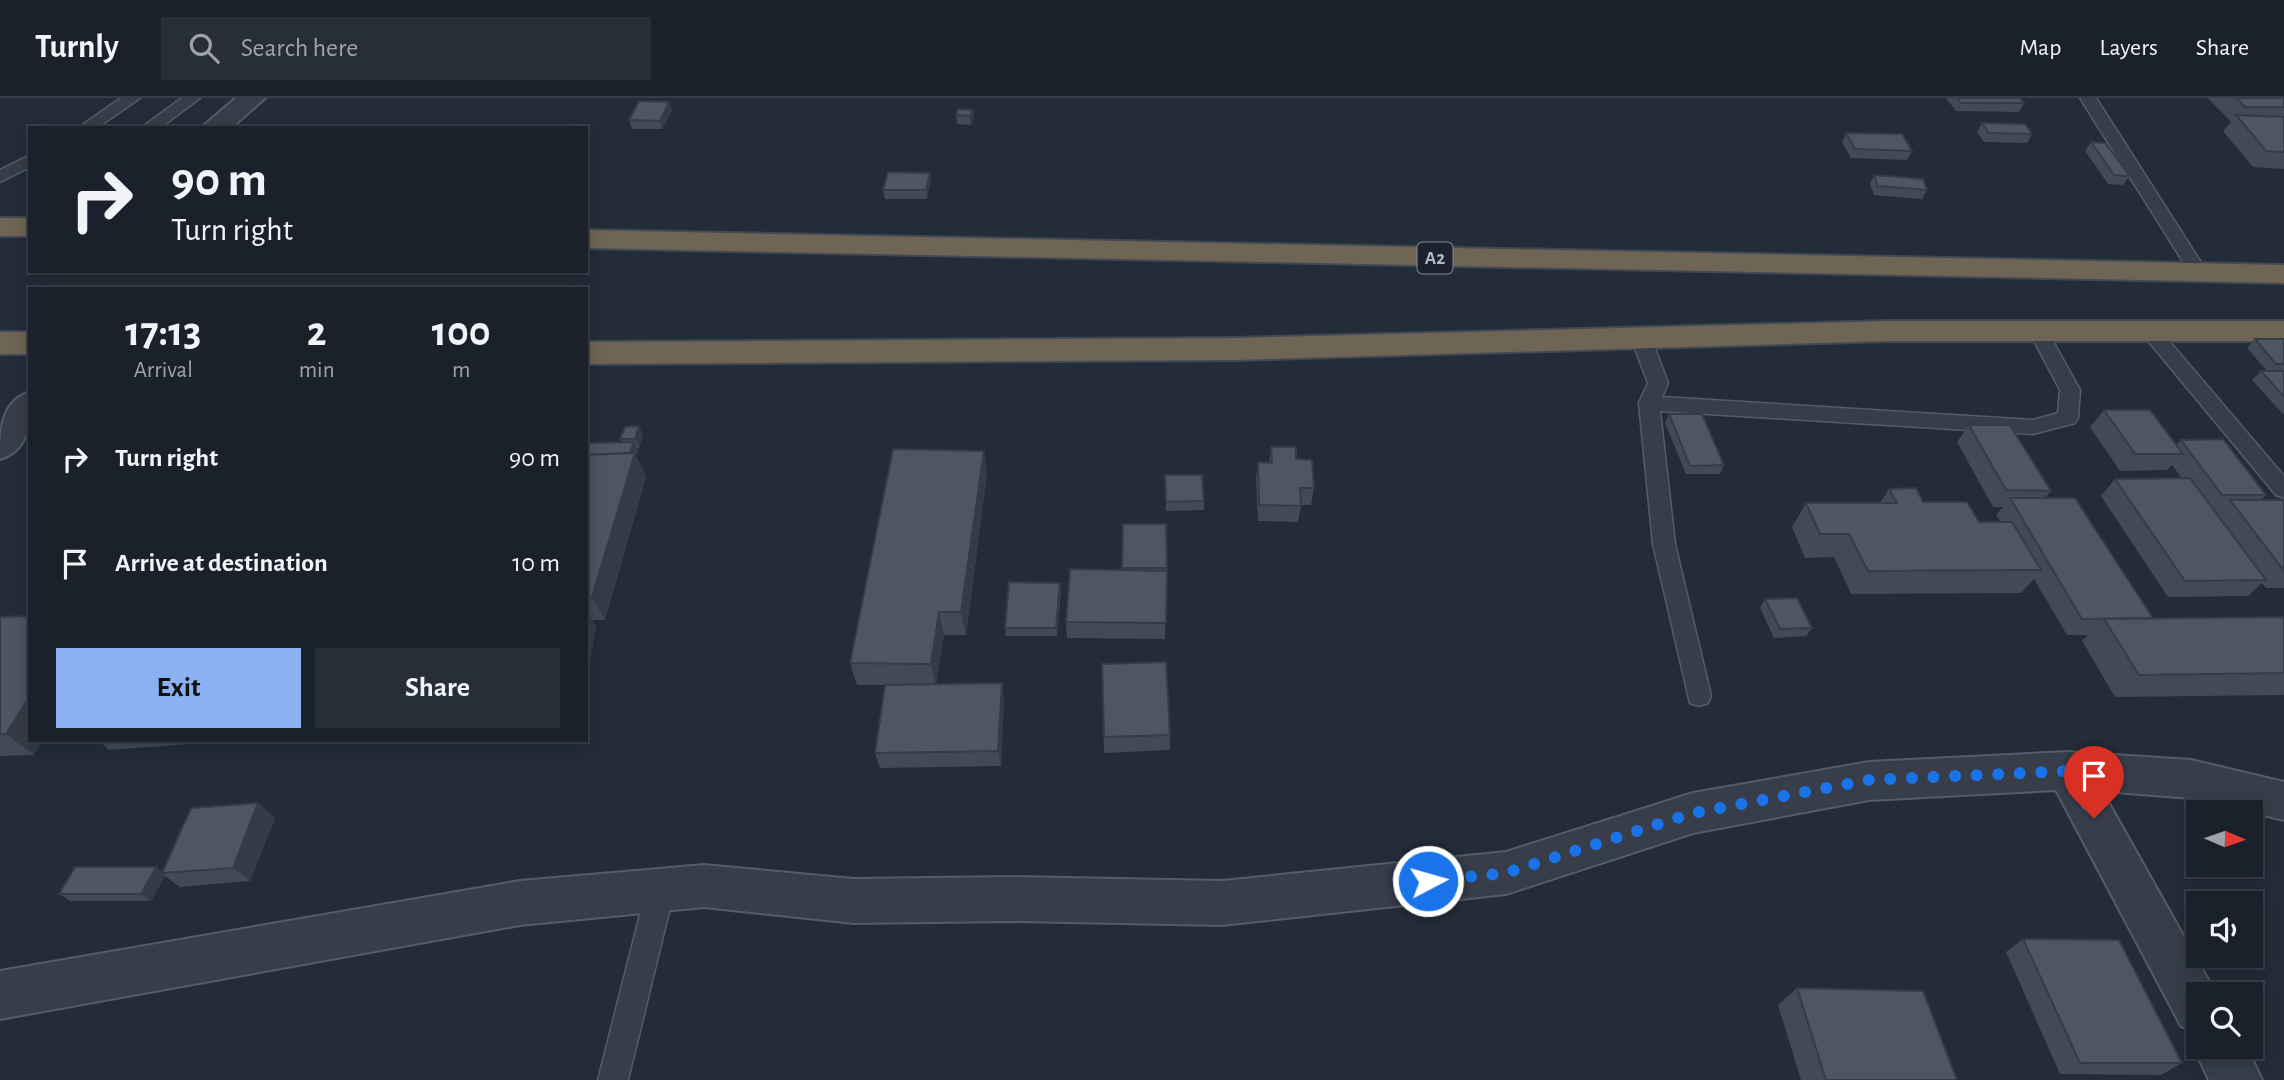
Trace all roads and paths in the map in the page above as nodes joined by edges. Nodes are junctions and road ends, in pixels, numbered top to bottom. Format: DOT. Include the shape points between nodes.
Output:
graph roads {
  1 [pos="132,98"];
  2 [pos="192,98"];
  3 [pos="252,98"];
  4 [pos="2088,98"];
  5 [pos="89,126"];
  6 [pos="152,126"];
  7 [pos="217,126"];
  8 [pos="28,161"];
  9 [pos="0,177"];
  10 [pos="0,227"];
  11 [pos="28,227"];
  12 [pos="588,239"];
  13 [pos="2284,274"];
  14 [pos="2200,275"];
  15 [pos="2038,331"];
  16 [pos="2284,331"];
  17 [pos="2151,332"];
  18 [pos="1641,338"];
  19 [pos="0,343"];
  20 [pos="28,343"];
  21 [pos="588,353"];
  22 [pos="1650,403"];
  23 [pos="28,407"];
  24 [pos="0,447"];
  25 [pos="2284,490"];
  26 [pos="1699,696"];
  27 [pos="2068,771"];
  28 [pos="2284,801"];
  29 [pos="660,891"];
  30 [pos="2186,987"];
  31 [pos="0,995"];
  32 [pos="2225,1059"];
  33 [pos="613,1080"];
  34 [pos="2237,1080"];
  1 -- 5 [label="lane"];
  2 -- 6 [label="lane"];
  3 -- 7 [label="street"];
  4 -- 14 [label="lane"];
  8 -- 9 [label="lane"];
  10 -- 11 [label="highway"];
  12 -- 14 [label="highway, A2"];
  13 -- 14 [label="highway, A2"];
  15 -- 17 [label="highway"];
  15 -- 18 [label="highway"];
  15 -- 22 [label="lane" via="2070,390 2068,418 2033,428"];
  16 -- 17 [label="highway"];
  17 -- 25 [label="lane"];
  18 -- 21 [label="highway" via="1236,349"];
  18 -- 22 [label="lane" via="1658,383"];
  19 -- 20 [label="highway"];
  22 -- 26 [label="lane" via="1664,544"];
  23 -- 24 [label="street"];
  27 -- 28 [label="street" via="2191,779"];
  27 -- 29 [label="street" via="1869,780 1693,813 1506,873 1222,903 854,901 704,886"];
  27 -- 30 [label="street"];
  29 -- 31 [label="street" via="520,903"];
  29 -- 33 [label="lane"];
  32 -- 34 [label="street"];
}
